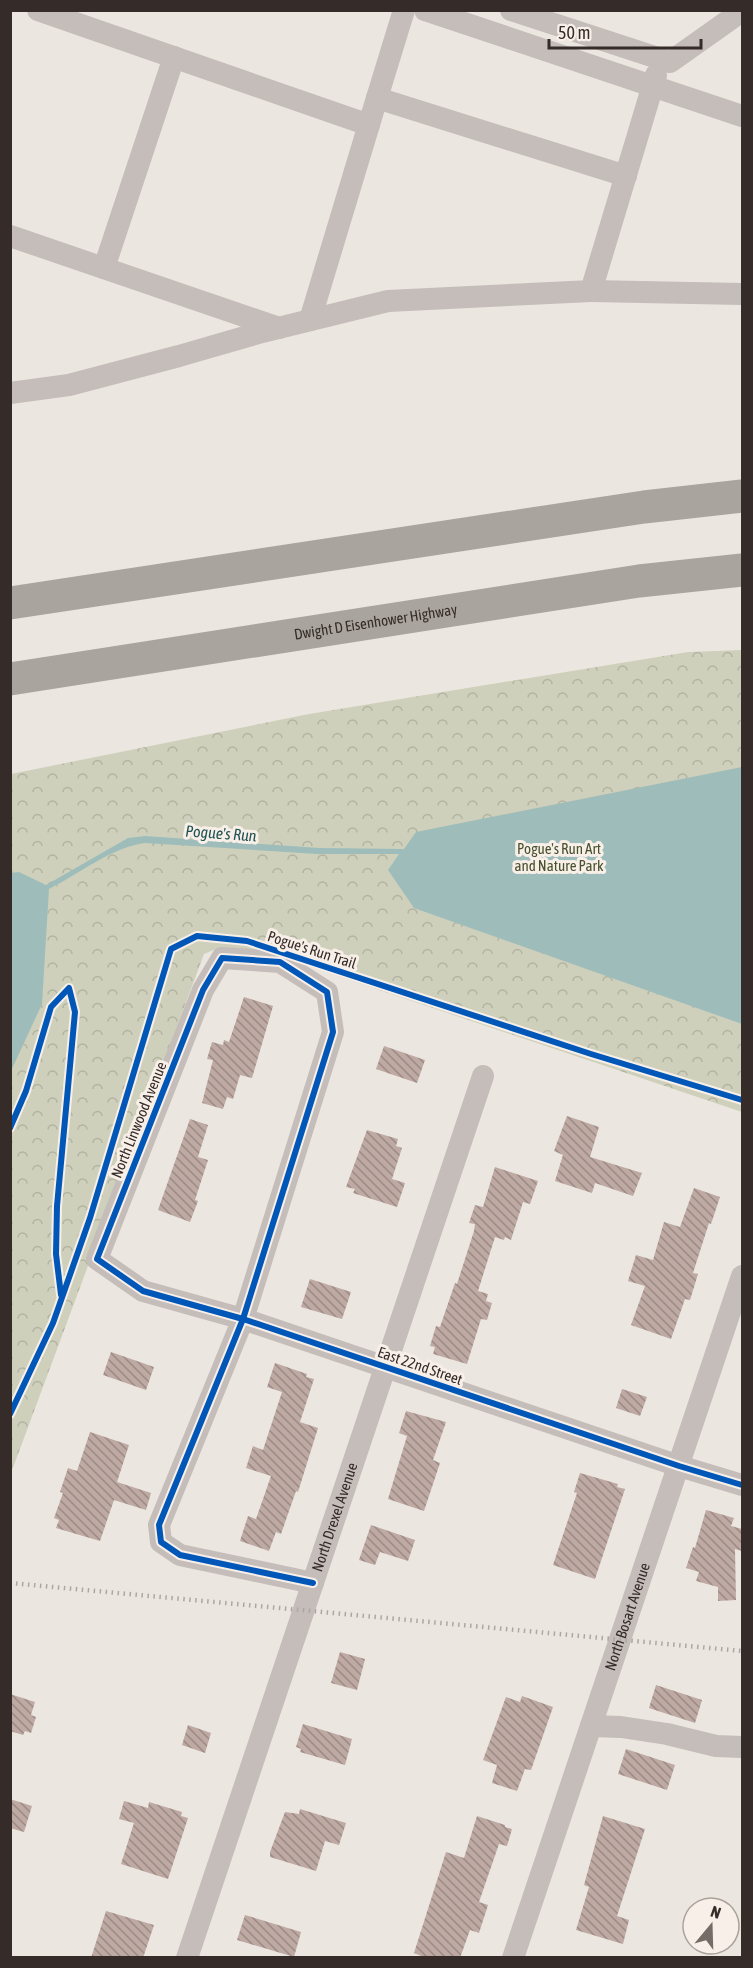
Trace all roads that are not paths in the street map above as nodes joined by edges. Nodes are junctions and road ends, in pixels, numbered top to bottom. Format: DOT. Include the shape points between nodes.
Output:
graph roads {
  1 [pos="38,10"];
  2 [pos="404,10"];
  3 [pos="425,10"];
  4 [pos="511,10"];
  5 [pos="742,11"];
  6 [pos="174,57"];
  7 [pos="659,70"];
  8 [pos="377,98"];
  9 [pos="742,116"];
  10 [pos="369,125"];
  11 [pos="626,177"];
  12 [pos="10,236"];
  13 [pos="104,268"];
  14 [pos="591,291"];
  15 [pos="742,294"];
  16 [pos="310,320"];
  17 [pos="279,328"];
  18 [pos="10,393"];
  19 [pos="742,496"];
  20 [pos="742,570"];
  21 [pos="10,603"];
  22 [pos="10,679"];
  23 [pos="483,1076"];
  24 [pos="97,1259"];
  25 [pos="742,1276"];
  26 [pos="243,1319"];
  27 [pos="385,1366"];
  28 [pos="679,1466"];
  29 [pos="742,1485"];
  30 [pos="313,1582"];
  31 [pos="591,1726"];
  32 [pos="742,1747"];
  33 [pos="187,1958"];
  34 [pos="513,1958"];
  1 -- 6 [label="street"];
  2 -- 8 [label="street"];
  3 -- 7 [label="street"];
  4 -- 7 [label="street"];
  5 -- 7 [label="street"];
  6 -- 10 [label="street"];
  6 -- 13 [label="street"];
  7 -- 9 [label="street"];
  7 -- 11 [label="street"];
  8 -- 10 [label="street"];
  8 -- 11 [label="street"];
  10 -- 16 [label="street"];
  11 -- 14 [label="street"];
  12 -- 13 [label="street"];
  13 -- 17 [label="street"];
  14 -- 15 [label="street"];
  14 -- 16 [label="street" via="388,301"];
  16 -- 17 [label="street"];
  17 -- 18 [label="street" via="69,385"];
  19 -- 21 [label="highway" via="624,510"];
  20 -- 22 [label="highway, Dwight D Eisenhower Highway" via="639,581"];
  23 -- 27 [label="street, North Drexel Avenue"];
  24 -- 26 [label="street, East 22nd Street" via="142,1291"];
  24 -- 26 [label="street, North Linwood Avenue" via="203,990 222,958 280,962 327,992 333,1032"];
  25 -- 28 [label="street, North Bosart Avenue"];
  26 -- 27 [label="street, East 22nd Street"];
  26 -- 30 [label="street" via="159,1525 160,1542 180,1555"];
  27 -- 28 [label="street, East 22nd Street"];
  27 -- 30 [label="street, North Drexel Avenue"];
  28 -- 29 [label="street, East 22nd Street"];
  28 -- 31 [label="street, North Bosart Avenue"];
  30 -- 33 [label="street, North Drexel Avenue"];
  31 -- 32 [label="street"];
  31 -- 34 [label="street, North Bosart Avenue"];
}
